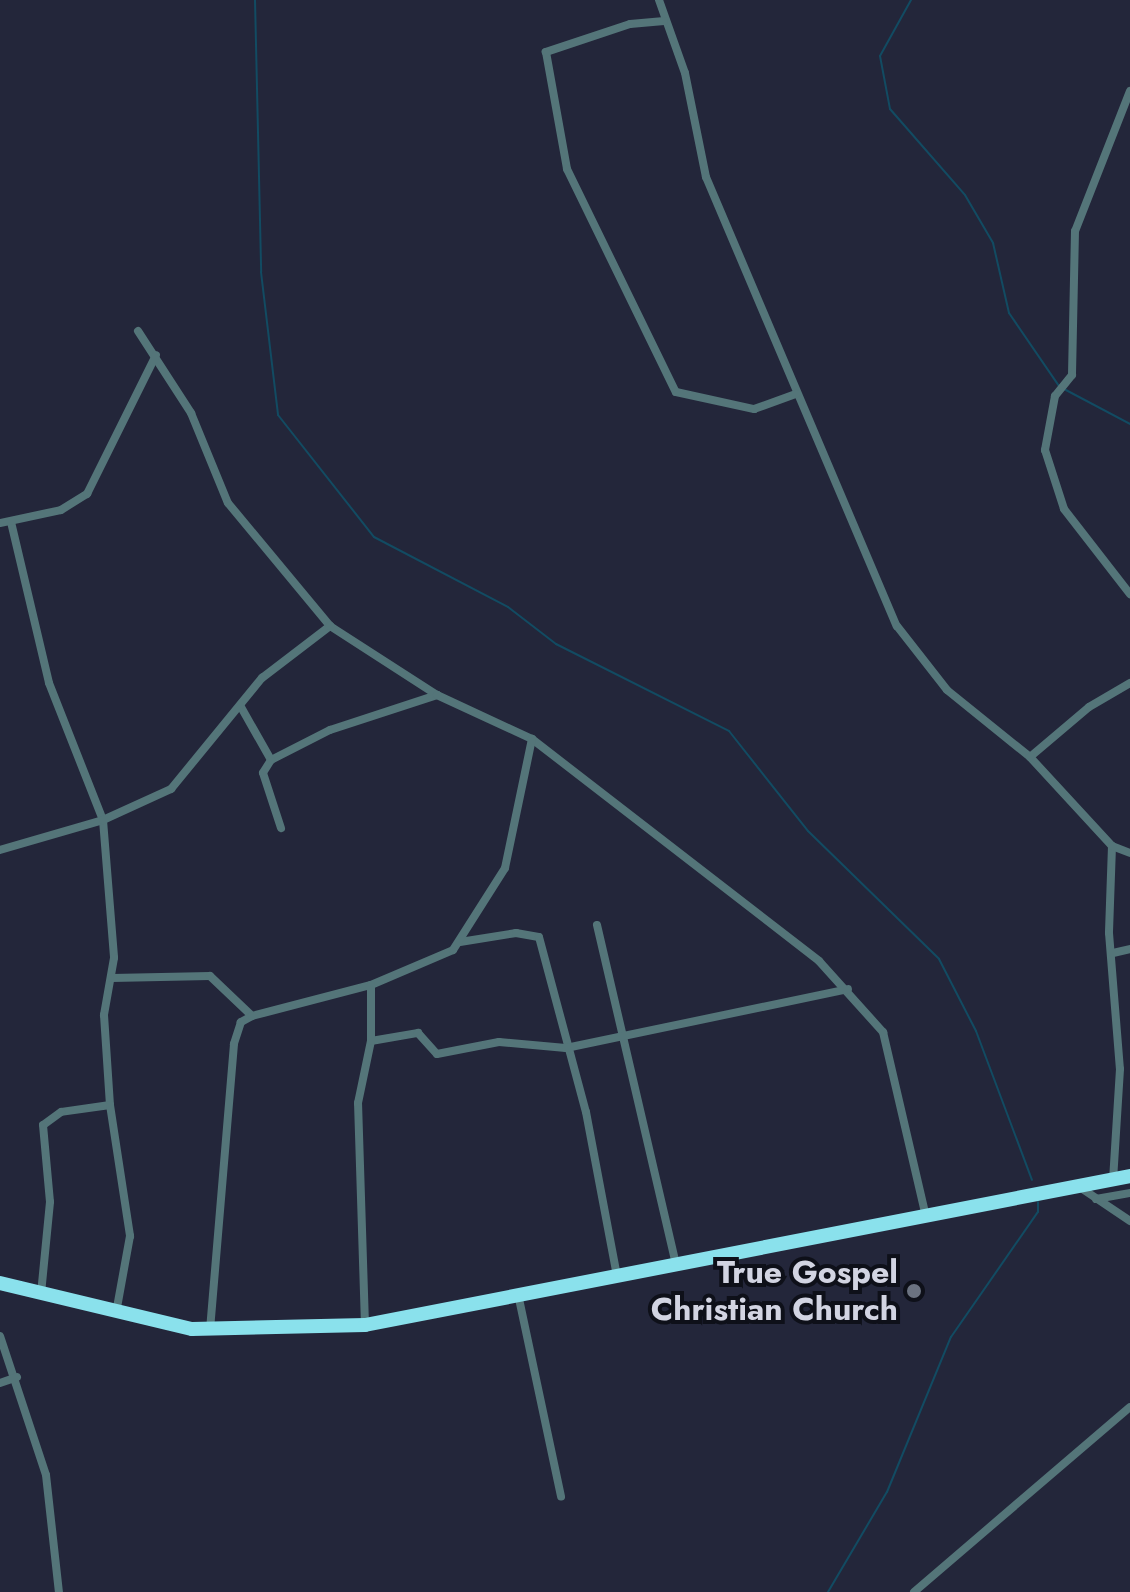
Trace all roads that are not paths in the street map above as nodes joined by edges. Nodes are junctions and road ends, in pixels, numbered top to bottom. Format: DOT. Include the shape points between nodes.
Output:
graph roads {
  1 [pos="659,0"];
  2 [pos="664,21"];
  3 [pos="1130,91"];
  4 [pos="138,331"];
  5 [pos="156,355"];
  6 [pos="796,394"];
  7 [pos="11,522"];
  8 [pos="0,523"];
  9 [pos="1130,594"];
  10 [pos="330,626"];
  11 [pos="1130,683"];
  12 [pos="437,695"];
  13 [pos="241,707"];
  14 [pos="532,739"];
  15 [pos="1030,757"];
  16 [pos="271,760"];
  17 [pos="103,820"];
  18 [pos="281,828"];
  19 [pos="1112,846"];
  20 [pos="0,850"];
  21 [pos="1130,853"];
  22 [pos="597,925"];
  23 [pos="460,942"];
  24 [pos="1130,949"];
  25 [pos="1113,953"];
  26 [pos="112,978"];
  27 [pos="371,985"];
  28 [pos="848,989"];
  29 [pos="252,1016"];
  30 [pos="625,1035"];
  31 [pos="371,1041"];
  32 [pos="566,1048"];
  33 [pos="110,1105"];
  34 [pos="1130,1176"];
  35 [pos="1113,1179"];
  36 [pos="1078,1186"];
  37 [pos="1130,1193"];
  38 [pos="1096,1199"];
  39 [pos="926,1217"];
  40 [pos="1130,1221"];
  41 [pos="676,1265"];
  42 [pos="617,1276"];
  43 [pos="0,1283"];
  44 [pos="518,1293"];
  45 [pos="41,1295"];
  46 [pos="116,1314"];
  47 [pos="365,1325"];
  48 [pos="210,1330"];
  49 [pos="0,1336"];
  50 [pos="17,1377"];
  51 [pos="0,1383"];
  52 [pos="1130,1407"];
  53 [pos="561,1496"];
  54 [pos="59,1592"];
  55 [pos="914,1592"];
  1 -- 2 [label="street"];
  2 -- 6 [label="street" via="685,73 706,177"];
  2 -- 6 [label="street" via="630,24 546,52 567,169 676,392 754,409"];
  3 -- 9 [label="street" via="1075,231 1072,375 1055,396 1045,450 1076,529"];
  4 -- 5 [label="street"];
  5 -- 7 [label="street" via="87,494 61,510"];
  5 -- 10 [label="street" via="191,413 228,503"];
  6 -- 15 [label="street" via="897,626 947,690"];
  7 -- 8 [label="street"];
  7 -- 17 [label="street" via="49,683"];
  10 -- 12 [label="street"];
  10 -- 13 [label="street" via="262,678"];
  11 -- 15 [label="street" via="1089,707"];
  12 -- 14 [label="street"];
  12 -- 16 [label="street" via="330,730"];
  13 -- 16 [label="street"];
  13 -- 17 [label="street" via="171,789"];
  14 -- 23 [label="street" via="505,868"];
  14 -- 28 [label="street" via="786,930"];
  15 -- 19 [label="street"];
  16 -- 18 [label="street" via="263,773"];
  17 -- 20 [label="street"];
  17 -- 26 [label="street"];
  19 -- 21 [label="street"];
  19 -- 25 [label="street"];
  22 -- 30 [label="street"];
  23 -- 27 [label="street" via="445,955"];
  23 -- 32 [label="street" via="536,934"];
  24 -- 25 [label="street"];
  25 -- 35 [label="street" via="1120,1069"];
  26 -- 29 [label="street" via="210,976"];
  26 -- 33 [label="street" via="104,1015"];
  27 -- 29 [label="street"];
  27 -- 31 [label="street"];
  28 -- 30 [label="street"];
  28 -- 39 [label="street" via="883,1032"];
  29 -- 48 [label="street" via="241,1022 234,1044"];
  30 -- 32 [label="street"];
  30 -- 41 [label="street"];
  31 -- 32 [label="street" via="418,1033 437,1054 499,1042"];
  31 -- 47 [label="street" via="358,1103"];
  32 -- 42 [label="street" via="586,1112"];
  33 -- 45 [label="street" via="61,1112 43,1125 50,1202"];
  33 -- 46 [label="street" via="130,1236"];
  34 -- 35 [label="highway"];
  35 -- 36 [label="highway"];
  36 -- 38 [label="street"];
  36 -- 39 [label="highway"];
  37 -- 38 [label="street"];
  38 -- 40 [label="street"];
  39 -- 41 [label="highway"];
  41 -- 42 [label="highway"];
  42 -- 44 [label="highway"];
  43 -- 45 [label="highway"];
  44 -- 47 [label="highway"];
  44 -- 53 [label="street"];
  45 -- 46 [label="highway"];
  46 -- 48 [label="highway"];
  47 -- 48 [label="highway"];
  49 -- 50 [label="street"];
  50 -- 51 [label="street"];
  50 -- 54 [label="street" via="46,1475"];
  52 -- 55 [label="street"];
}
